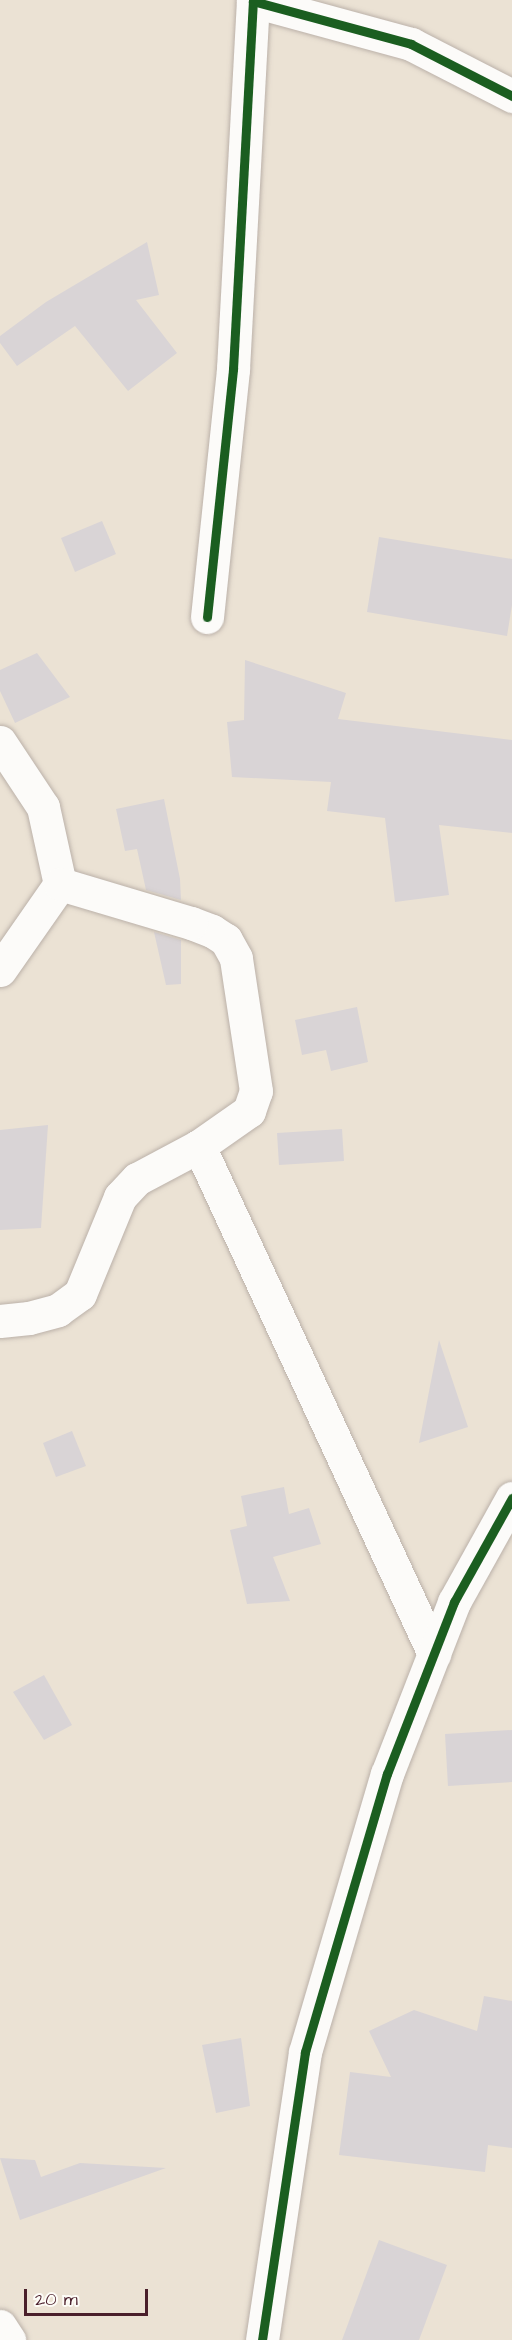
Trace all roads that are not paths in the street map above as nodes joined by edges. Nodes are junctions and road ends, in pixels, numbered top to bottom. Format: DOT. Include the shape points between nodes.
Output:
graph roads {
  1 [pos="512,96"];
  2 [pos="207,617"];
  3 [pos="0,742"];
  4 [pos="60,884"];
  5 [pos="0,970"];
  6 [pos="199,1146"];
  7 [pos="0,1321"];
  8 [pos="512,1498"];
  9 [pos="500,1543"];
  10 [pos="434,1654"];
  11 [pos="0,2326"];
  12 [pos="9,2340"];
  13 [pos="262,2340"];
  1 -- 2 [label="street" via="411,44 253,1 233,369"];
  3 -- 4 [label="street" via="43,807"];
  4 -- 5 [label="street"];
  4 -- 6 [label="street" via="212,931 226,940 236,958 256,1091 249,1111"];
  6 -- 7 [label="street" via="137,1179 120,1197 80,1294 58,1310"];
  6 -- 10 [label="street"];
  8 -- 9 [label="street"];
  9 -- 10 [label="street" via="454,1602"];
  10 -- 13 [label="street" via="387,1774 305,2052"];
  11 -- 12 [label="street"];
}
